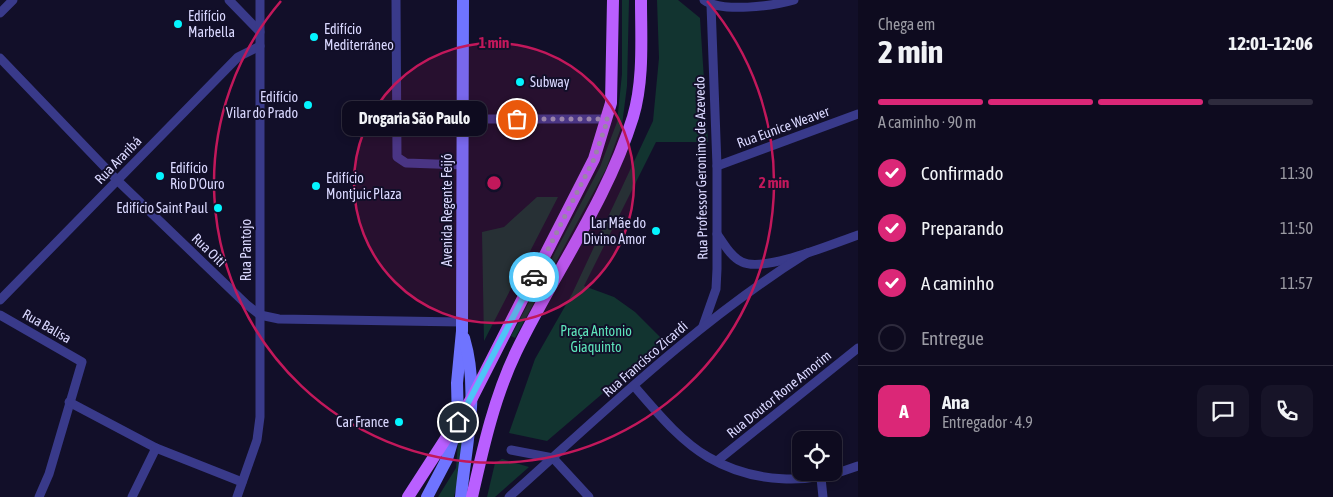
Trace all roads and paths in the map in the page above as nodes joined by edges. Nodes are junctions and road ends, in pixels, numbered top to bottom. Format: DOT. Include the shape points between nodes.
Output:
graph roads {
  1 [pos="13,0"];
  2 [pos="229,0"];
  3 [pos="260,0"];
  4 [pos="396,0"];
  5 [pos="463,0"];
  6 [pos="613,0"];
  7 [pos="641,0"];
  8 [pos="794,0"];
  9 [pos="782,2"];
  10 [pos="707,3"];
  11 [pos="0,13"];
  12 [pos="260,32"];
  13 [pos="260,46"];
  14 [pos="0,58"];
  15 [pos="858,114"];
  16 [pos="463,119"];
  17 [pos="608,119"];
  18 [pos="463,165"];
  19 [pos="717,166"];
  20 [pos="118,181"];
  21 [pos="717,234"];
  22 [pos="858,235"];
  23 [pos="807,253"];
  24 [pos="0,300"];
  25 [pos="0,314"];
  26 [pos="260,315"];
  27 [pos="462,326"];
  28 [pos="702,328"];
  29 [pos="858,348"];
  30 [pos="634,386"];
  31 [pos="472,398"];
  32 [pos="69,402"];
  33 [pos="458,422"];
  34 [pos="156,448"];
  35 [pos="511,450"];
  36 [pos="553,458"];
  37 [pos="717,462"];
  38 [pos="858,466"];
  39 [pos="842,471"];
  40 [pos="792,480"];
  41 [pos="821,481"];
  42 [pos="242,482"];
  43 [pos="39,497"];
  44 [pos="132,497"];
  45 [pos="237,497"];
  46 [pos="408,497"];
  47 [pos="427,497"];
  48 [pos="461,497"];
  49 [pos="472,497"];
  50 [pos="510,497"];
  51 [pos="589,497"];
  52 [pos="823,497"];
  1 -- 11 [label="street"];
  2 -- 12 [label="street"];
  3 -- 12 [label="street, Rua Pantojo"];
  4 -- 18 [label="street" via="397,157 406,162"];
  5 -- 16 [label="main road, Avenida Regente Feijó"];
  6 -- 17 [label="main road" via="612,84"];
  7 -- 49 [label="main road" via="640,80 633,116 606,185 512,362 486,437"];
  8 -- 9 [label="street"];
  9 -- 10 [label="street" via="732,7"];
  10 -- 19 [label="street, Rua Professor Geronimo de Azevedo"];
  12 -- 13 [label="street, Rua Pantojo"];
  13 -- 20 [label="street, Rua Araribá" via="238,57"];
  13 -- 26 [label="street, Rua Pantojo"];
  14 -- 20 [label="street, Rua Oiti"];
  15 -- 19 [label="street, Rua Eunice Weaver"];
  16 -- 17 [label="street"];
  16 -- 18 [label="main road, Avenida Regente Feijó"];
  17 -- 31 [label="main road" via="594,159"];
  18 -- 27 [label="main road, Avenida Regente Feijó"];
  19 -- 21 [label="street, Rua Professor Geronimo de Azevedo"];
  20 -- 24 [label="street, Rua Araribá"];
  20 -- 26 [label="street, Rua Oiti"];
  21 -- 23 [label="street, Rua Francisco Zicardi" via="730,253 755,266"];
  21 -- 28 [label="street, Rua Professor Geronimo de Azevedo" via="716,289"];
  22 -- 23 [label="street, Rua Francisco Zicardi"];
  23 -- 28 [label="street, Rua Francisco Zicardi" via="762,281"];
  25 -- 32 [label="street, Rua Balisa" via="81,361"];
  26 -- 27 [label="street" via="279,319"];
  26 -- 42 [label="street, Rua Pantojo" via="260,425"];
  27 -- 31 [label="main road, Avenida Regente Feijó" via="471,362"];
  27 -- 33 [label="main road, Avenida Regente Feijó" via="457,383"];
  28 -- 30 [label="street, Rua Francisco Zicardi"];
  29 -- 37 [label="street, Rua Doutor Rone Amorim"];
  30 -- 36 [label="street, Rua Francisco Zicardi"];
  30 -- 37 [label="street" via="688,442"];
  31 -- 33 [label="main road"];
  31 -- 48 [label="main road, Avenida Regente Feijó"];
  32 -- 34 [label="street"];
  32 -- 43 [label="street" via="49,474"];
  33 -- 46 [label="main road"];
  33 -- 47 [label="main road, Avenida Regente Feijó" via="447,459"];
  34 -- 42 [label="street"];
  34 -- 44 [label="street"];
  35 -- 36 [label="street"];
  36 -- 50 [label="street, Rua Francisco Zicardi"];
  36 -- 51 [label="street"];
  37 -- 40 [label="street" via="730,468"];
  38 -- 39 [label="street"];
  41 -- 52 [label="street"];
  42 -- 45 [label="street, Rua Pantojo"];
}
